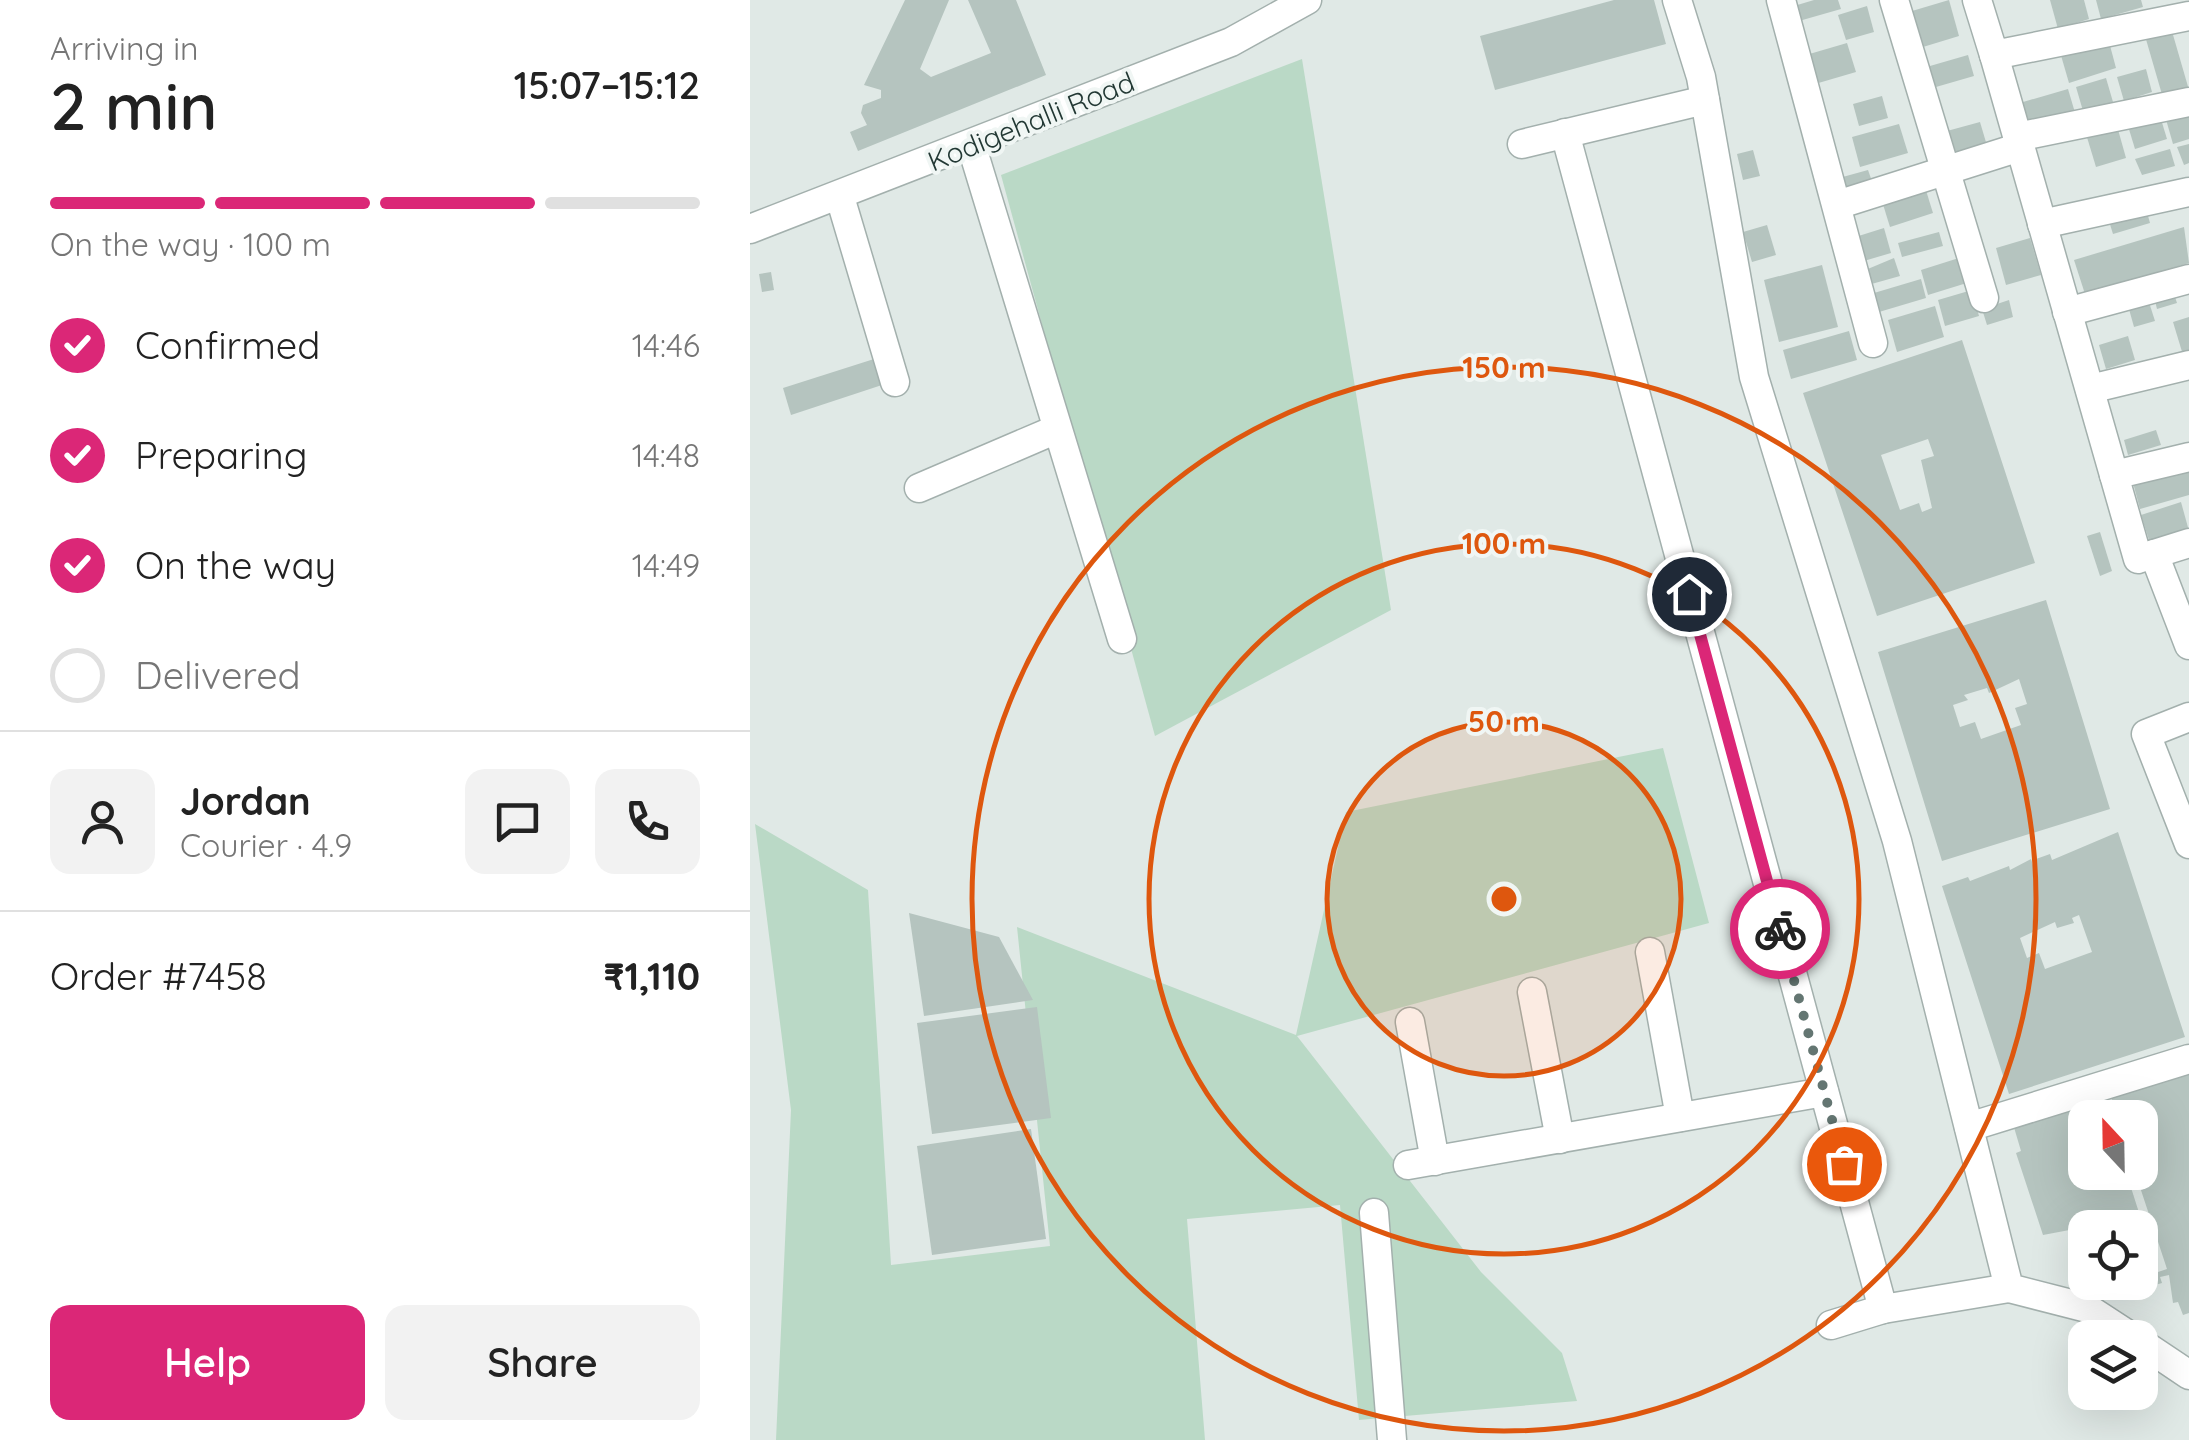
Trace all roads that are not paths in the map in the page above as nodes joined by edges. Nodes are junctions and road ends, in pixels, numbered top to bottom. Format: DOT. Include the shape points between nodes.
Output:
graph roads {
  1 [pos="1306,0"];
  2 [pos="1677,0"];
  3 [pos="1781,0"];
  4 [pos="1894,0"];
  5 [pos="1977,0"];
  6 [pos="2189,16"];
  7 [pos="1994,56"];
  8 [pos="1705,100"];
  9 [pos="2189,102"];
  10 [pos="1564,133"];
  11 [pos="2018,142"];
  12 [pos="971,144"];
  13 [pos="1522,144"];
  14 [pos="1942,170"];
  15 [pos="2189,192"];
  16 [pos="840,197"];
  17 [pos="1836,205"];
  18 [pos="2042,224"];
  19 [pos="750,229"];
  20 [pos="2189,280"];
  21 [pos="1984,298"];
  22 [pos="2067,312"];
  23 [pos="1873,343"];
  24 [pos="2189,365"];
  25 [pos="895,382"];
  26 [pos="2090,389"];
  27 [pos="1057,429"];
  28 [pos="2189,457"];
  29 [pos="2114,476"];
  30 [pos="919,488"];
  31 [pos="2189,543"];
  32 [pos="2154,554"];
  33 [pos="1122,639"];
  34 [pos="2189,646"];
  35 [pos="2189,717"];
  36 [pos="2189,844"];
  37 [pos="1650,952"];
  38 [pos="1532,992"];
  39 [pos="1410,1022"];
  40 [pos="2189,1058"];
  41 [pos="1824,1092"];
  42 [pos="1680,1118"];
  43 [pos="1969,1128"];
  44 [pos="1560,1139"];
  45 [pos="1374,1213"];
  46 [pos="2010,1288"];
  47 [pos="1883,1309"];
  48 [pos="2105,1320"];
  49 [pos="1831,1325"];
  50 [pos="2158,1354"];
  51 [pos="2189,1374"];
  52 [pos="1392,1440"];
  1 -- 12 [label="street, Kodigehalli Road" via="1232,42"];
  2 -- 8 [label="street"];
  3 -- 17 [label="street"];
  4 -- 14 [label="street"];
  5 -- 7 [label="street"];
  6 -- 7 [label="street"];
  7 -- 11 [label="street"];
  8 -- 10 [label="street"];
  8 -- 43 [label="street" via="1754,377 1897,841"];
  9 -- 11 [label="street"];
  10 -- 13 [label="street"];
  10 -- 41 [label="street"];
  11 -- 14 [label="street"];
  11 -- 18 [label="street"];
  12 -- 16 [label="street, Kodigehalli Road"];
  12 -- 27 [label="street"];
  14 -- 17 [label="street"];
  14 -- 21 [label="street"];
  15 -- 18 [label="street"];
  16 -- 19 [label="street, Kodigehalli Road"];
  16 -- 25 [label="street"];
  17 -- 23 [label="street"];
  18 -- 22 [label="street"];
  20 -- 22 [label="street"];
  22 -- 26 [label="street"];
  24 -- 26 [label="street"];
  26 -- 29 [label="street"];
  27 -- 30 [label="street"];
  27 -- 33 [label="street"];
  28 -- 29 [label="street"];
  29 -- 32 [label="street" via="2138,559"];
  31 -- 32 [label="street"];
  32 -- 34 [label="street"];
  35 -- 36 [label="street" via="2146,734"];
  37 -- 42 [label="street"];
  38 -- 44 [label="street"];
  39 -- 44 [label="street" via="1421,1163"];
  40 -- 43 [label="street"];
  41 -- 42 [label="street"];
  41 -- 47 [label="street"];
  42 -- 44 [label="street"];
  43 -- 46 [label="street"];
  45 -- 52 [label="street"];
  46 -- 47 [label="street"];
  46 -- 48 [label="street" via="2087,1308"];
  47 -- 49 [label="street"];
  50 -- 51 [label="street"];
}
